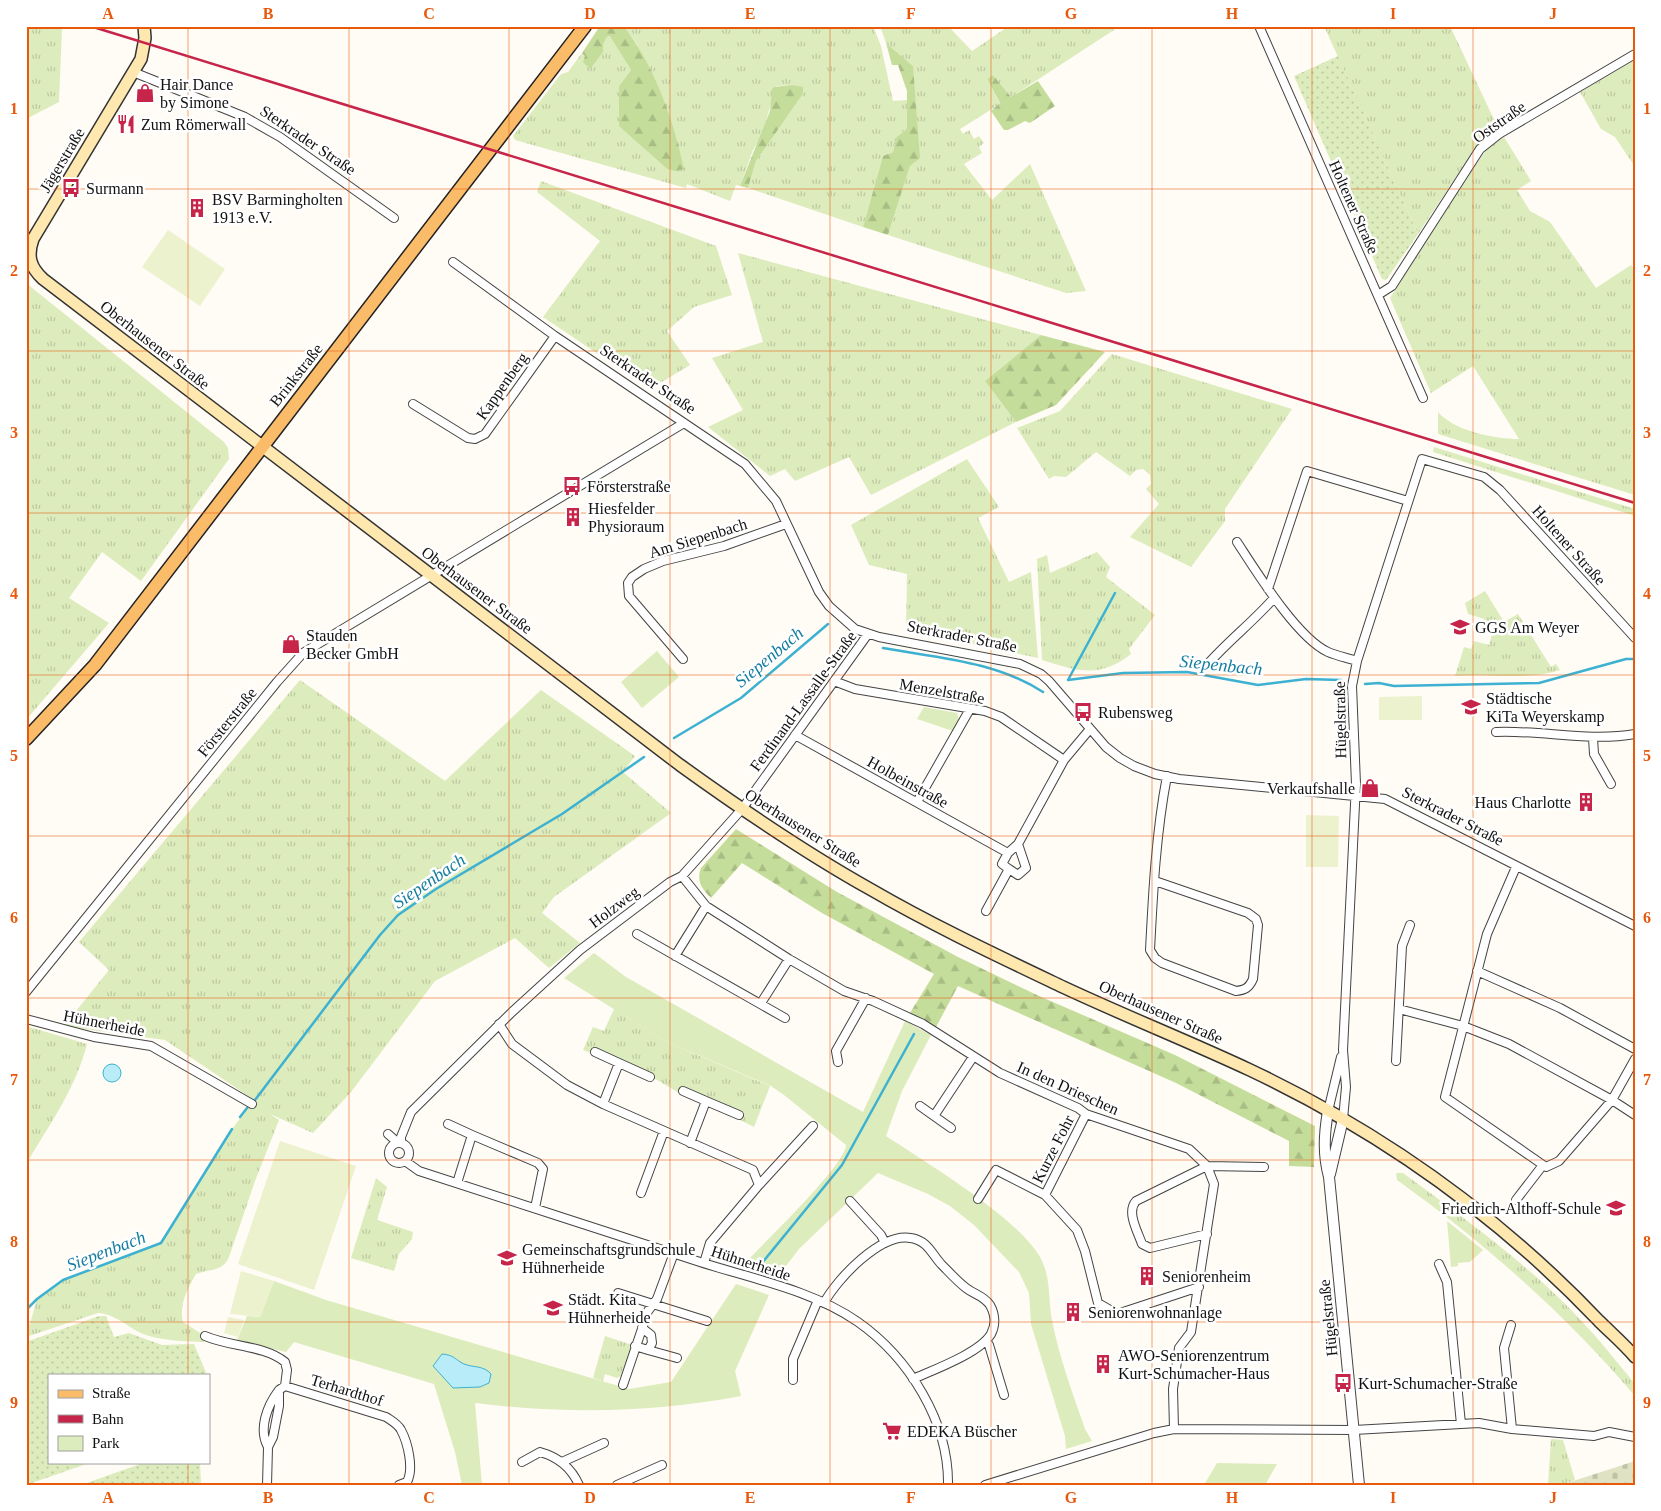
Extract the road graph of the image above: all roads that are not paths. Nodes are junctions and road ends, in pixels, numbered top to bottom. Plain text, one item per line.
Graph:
1 (144, 26) edge
2 (585, 26) edge
3 (1259, 26) edge
4 (1635, 54) edge
5 (134, 72) junction
6 (394, 218) dead end
7 (453, 262) dead end
8 (28, 264) edge
9 (1378, 295) junction
10 (555, 336) junction
11 (1424, 398) dead end
12 (413, 404) dead end
13 (684, 423) junction
14 (261, 447) junction
15 (1422, 459) joint
16 (1408, 501) junction
17 (786, 524) junction
18 (1237, 542) dead end
19 (431, 575) junction
20 (1268, 589) junction
21 (1274, 598) junction
22 (868, 634) junction
23 (1635, 638) edge
24 (683, 659) dead end
25 (1357, 661) junction
26 (1207, 665) dead end
27 (834, 681) junction
28 (970, 709) junction
29 (1090, 729) junction
30 (1496, 732) dead end
31 (1635, 734) edge
32 (795, 735) junction
33 (1593, 738) junction
34 (26, 739) edge
35 (1064, 760) junction
36 (1167, 776) junction
37 (1611, 784) dead end
38 (1354, 796) junction
39 (917, 802) junction
40 (742, 809) junction
41 (1018, 844) junction
42 (1008, 853) junction
43 (1516, 867) junction
44 (1009, 869) junction
45 (682, 876) junction
46 (1155, 881) junction
47 (706, 906) junction
48 (986, 911) dead end
49 (1410, 925) dead end
50 (1635, 926) edge
51 (636, 934) dead end
52 (675, 956) junction
53 (789, 959) junction
54 (1477, 971) junction
55 (26, 992) edge
56 (866, 998) junction
57 (761, 1003) junction
58 (1399, 1009) junction
59 (786, 1018) dead end
60 (26, 1019) edge
61 (500, 1024) junction
62 (1463, 1026) junction
63 (1635, 1049) edge
64 (1343, 1050) junction
65 (595, 1052) dead end
66 (973, 1057) junction
67 (1635, 1059) edge
68 (1396, 1061) dead end
69 (838, 1062) dead end
70 (619, 1063) junction
71 (650, 1077) dead end
72 (683, 1091) dead end
73 (1612, 1100) junction
74 (706, 1102) junction
75 (252, 1104) dead end
76 (603, 1104) junction
77 (920, 1106) dead end
78 (1328, 1111) junction
79 (1086, 1114) junction
80 (739, 1115) dead end
81 (1635, 1115) edge
82 (934, 1116) junction
83 (1343, 1119) junction
84 (448, 1124) dead end
85 (813, 1126) dead end
86 (951, 1128) dead end
87 (664, 1131) junction
88 (388, 1134) dead end
89 (472, 1135) junction
90 (399, 1142) junction
91 (690, 1143) junction
92 (405, 1161) junction
93 (1543, 1164) junction
94 (1208, 1166) junction
95 (1264, 1167) dead end
96 (1329, 1177) junction
97 (456, 1183) junction
98 (759, 1185) junction
99 (641, 1193) dead end
100 (1045, 1195) junction
101 (978, 1199) dead end
102 (1516, 1200) dead end
103 (850, 1201) dead end
104 (535, 1208) junction
105 (1207, 1234) junction
106 (885, 1243) junction
107 (674, 1253) junction
108 (704, 1263) junction
109 (1439, 1264) dead end
110 (1199, 1287) junction
111 (618, 1293) dead end
112 (821, 1302) junction
113 (653, 1305) junction
114 (708, 1320) dead end
115 (1511, 1325) dead end
116 (642, 1328) junction
117 (1611, 1333) junction
118 (205, 1336) dead end
119 (986, 1341) junction
120 (635, 1346) junction
121 (648, 1350) junction
122 (1635, 1357) edge
123 (677, 1358) dead end
124 (1635, 1366) edge
125 (913, 1379) junction
126 (793, 1380) dead end
127 (623, 1384) dead end
128 (282, 1388) junction
129 (1004, 1394) dead end
130 (1461, 1424) junction
131 (1174, 1429) junction
132 (1512, 1429) junction
133 (1354, 1430) junction
134 (1635, 1437) edge
135 (604, 1443) dead end
136 (522, 1462) dead end
137 (562, 1462) junction
138 (662, 1465) dead end
139 (408, 1484) edge
140 (267, 1485) edge
141 (399, 1485) edge
142 (579, 1485) edge
143 (617, 1485) edge
144 (948, 1485) edge
145 (985, 1485) edge
146 (1359, 1485) edge

1 - 5 main road
2 - 14 main road, Brinkstraße
3 - 9 street, Holtener Straße
4 - 9 street, Oststraße
5 - 6 street, Sterkrader Straße
5 - 8 main road, Jägerstraße
7 - 10 street, Sterkrader Straße
8 - 14 main road, Oberhausener Straße
9 - 11 street, Holtener Straße
10 - 12 street, Kappenberg
10 - 13 street, Sterkrader Straße
13 - 17 street, Sterkrader Straße
13 - 19 street, Försterstraße
14 - 19 main road, Oberhausener Straße
14 - 34 main road, Brinkstraße
15 - 16 street, Hügelstraße
15 - 23 street, Holtener Straße
16 - 20 street
16 - 25 street, Hügelstraße
17 - 22 street, Sterkrader Straße
17 - 24 street, Am Siepenbach
18 - 20 street
19 - 40 main road, Oberhausener Straße
19 - 55 street, Försterstraße
20 - 21 street
21 - 25 street
21 - 26 street
22 - 27 street, Ferdinand-Lassalle-Straße
22 - 29 street, Sterkrader Straße
25 - 38 street, Hügelstraße
27 - 28 street, Menzelstraße
27 - 32 street, Ferdinand-Lassalle-Straße
28 - 35 street, Menzelstraße
28 - 39 street
29 - 35 street
29 - 36 street, Sterkrader Straße
30 - 33 street
31 - 33 street
32 - 39 street, Holbeinstraße
32 - 40 street, Ferdinand-Lassalle-Straße
33 - 37 street
35 - 41 street
36 - 38 street, Sterkrader Straße
36 - 46 street
38 - 43 street, Sterkrader Straße
38 - 64 street, Hügelstraße
39 - 42 street, Holbeinstraße
40 - 45 street, Holzweg
40 - 78 main road, Oberhausener Straße
41 - 42 street
41 - 44 street
42 - 44 street
43 - 50 street, Sterkrader Straße
43 - 54 street
44 - 48 street
45 - 47 street, In den Drieschen
45 - 61 street, Holzweg
46 - 46 street
47 - 52 street
47 - 53 street, In den Drieschen
49 - 58 street
51 - 52 street
52 - 57 street
53 - 56 street, In den Drieschen
53 - 57 street
54 - 62 street
54 - 63 street
56 - 66 street, In den Drieschen
56 - 69 street
57 - 59 street
58 - 62 street
58 - 68 street
60 - 75 street, Hühnerheide
61 - 76 street
61 - 90 street, Holzweg
62 - 73 street
62 - 93 street
64 - 78 street, Hügelstraße
64 - 83 street, Hügelstraße
65 - 70 street
66 - 79 street, In den Drieschen
66 - 82 street
67 - 73 street
70 - 71 street
70 - 76 street
72 - 74 street
73 - 81 street
73 - 93 street
74 - 80 street
74 - 91 street
76 - 87 street
77 - 82 street
78 - 83 main road, Oberhausener Straße
78 - 96 street, Hügelstraße
79 - 94 street, In den Drieschen
79 - 100 street, Kurze Fohr
82 - 86 street
83 - 96 street, Hügelstraße
83 - 117 main road, Oberhausener Straße
84 - 89 street
85 - 98 street
87 - 91 street
87 - 99 street
88 - 90 street
89 - 97 street
89 - 104 street
90 - 92 street
90 - 92 street, Hühnerheide
91 - 98 street
92 - 97 street, Hühnerheide
93 - 102 street
94 - 95 street
94 - 105 street
94 - 105 street
96 - 133 street, Hügelstraße
97 - 104 street, Hühnerheide
98 - 108 street
100 - 101 street, Kurze Fohr
100 - 110 street, Kurze Fohr
103 - 106 street
104 - 107 street, Hühnerheide
105 - 110 street
106 - 112 street
106 - 119 street
107 - 108 street, Hühnerheide
107 - 113 street
108 - 112 street, Hühnerheide
109 - 130 street
110 - 131 street
111 - 113 street
112 - 125 street, Hühnerheide
112 - 126 street
113 - 114 street
113 - 116 street
115 - 132 street
116 - 120 street
116 - 121 street
117 - 122 main road, Oberhausener Straße
117 - 124 main road, Oberhausener Straße
118 - 128 street, Terhardthof
119 - 125 street
119 - 129 street
120 - 121 street
120 - 127 street
121 - 123 street
125 - 144 street, Hühnerheide
128 - 139 street, Terhardthof
128 - 140 street, Terhardthof
130 - 132 street
130 - 133 street
131 - 133 street
131 - 145 street
132 - 134 street
133 - 146 street, Hügelstraße
135 - 137 street
136 - 137 street
137 - 142 street
138 - 143 street
139 - 141 street, Terhardthof

